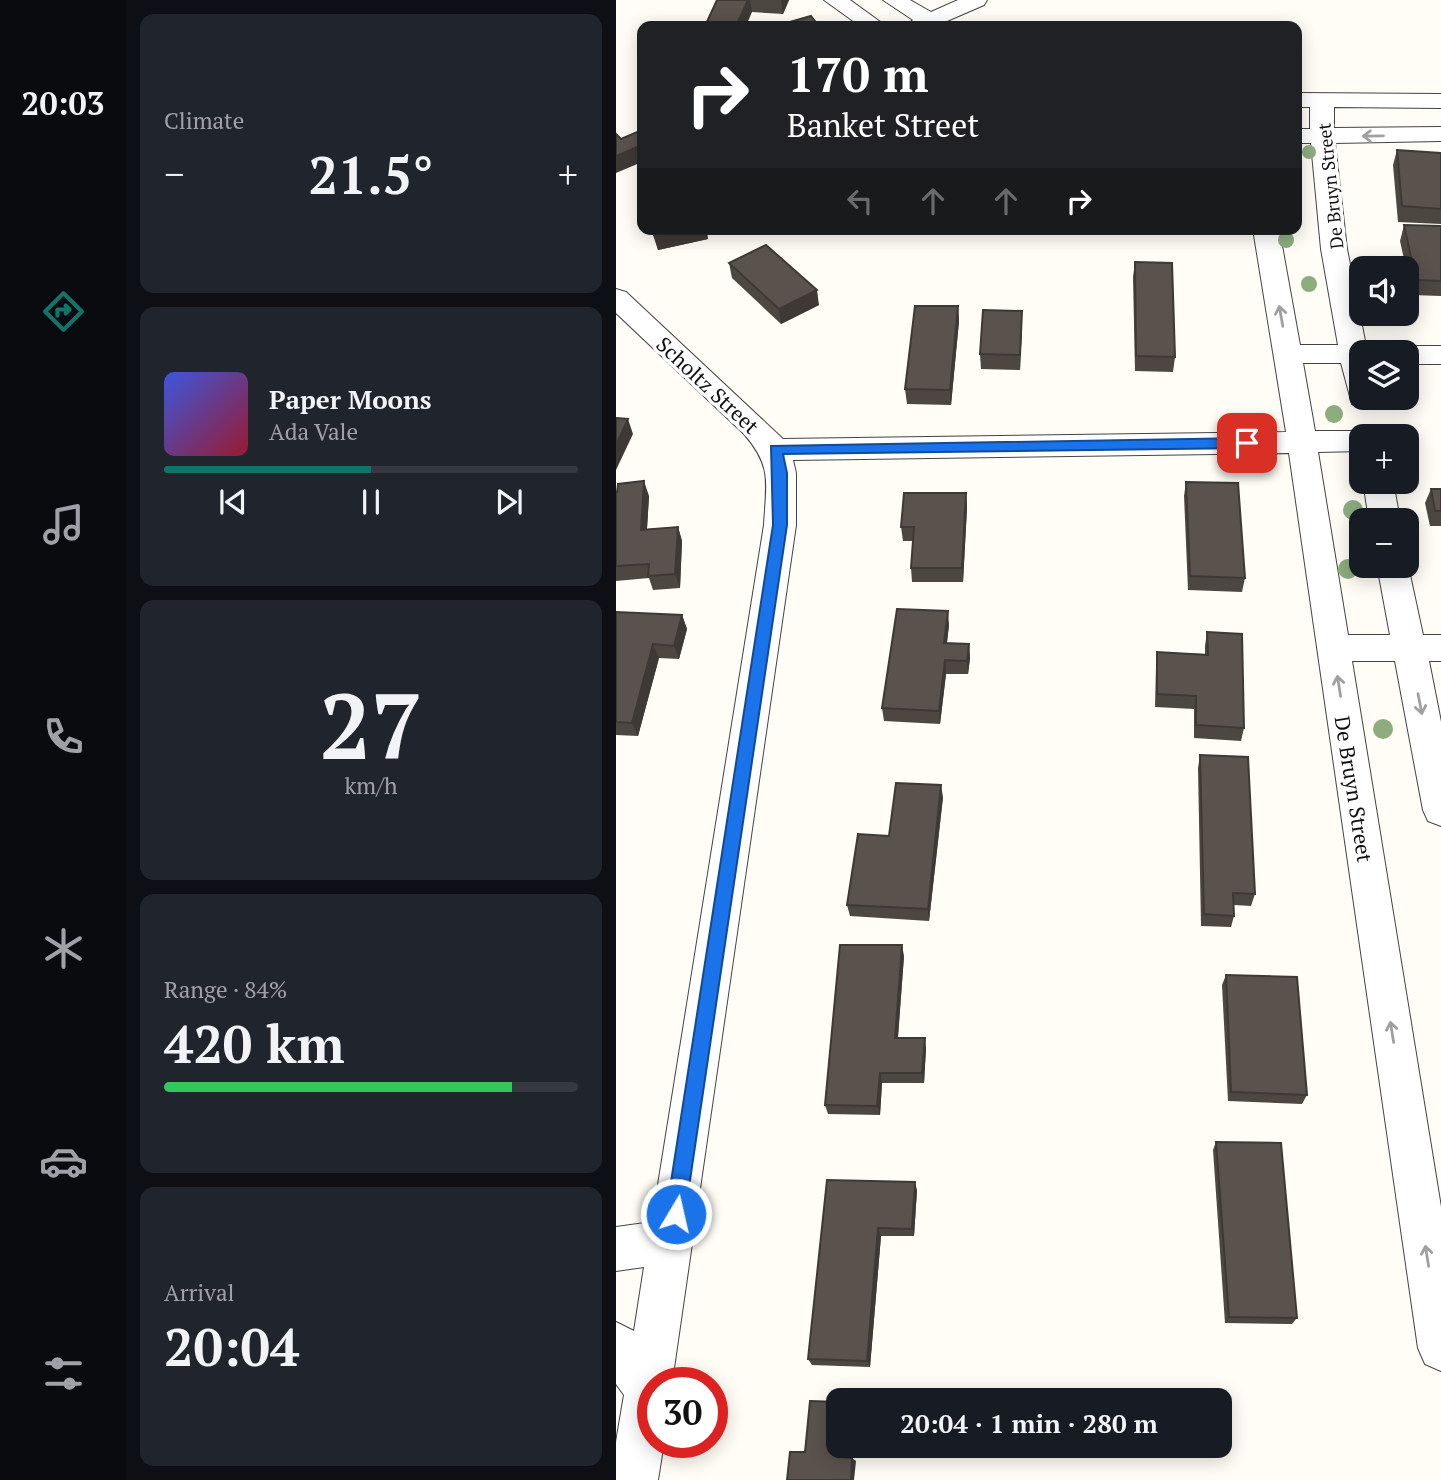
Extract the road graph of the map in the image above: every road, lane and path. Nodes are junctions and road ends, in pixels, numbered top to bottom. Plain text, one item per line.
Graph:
1 (836, 0) edge
2 (894, 0) edge
3 (976, 0) edge
4 (868, 21) edge
5 (924, 21) edge
6 (934, 21) edge
7 (1310, 100) edge
8 (1441, 101) edge
9 (1441, 134) edge
10 (1309, 136) edge
11 (1267, 235) edge
12 (616, 298) edge
13 (1354, 340) edge
14 (1288, 354) junction
15 (1349, 354) edge
16 (1419, 355) edge
17 (1441, 355) edge
18 (1349, 441) edge
19 (1303, 442) junction
20 (775, 450) junction
21 (1398, 578) edge
22 (1425, 647) edge
23 (1333, 648) junction
24 (1441, 810) edge
25 (671, 1242) junction
26 (616, 1249) edge
27 (616, 1345) edge
28 (1441, 1348) edge
29 (652, 1367) edge
30 (637, 1375) edge
31 (637, 1458) edge
32 (634, 1480) edge

1 - 4 street
2 - 5 street
3 - 6 street
7 - 8 street
7 - 10 street, De Bruyn Street
9 -> 10 street
10 - 13 street, De Bruyn Street
14 -> 11 street, De Bruyn Street
12 - 20 street, Scholtz Street
14 - 15 street
14 - 19 street, De Bruyn Street
16 - 17 street
18 - 19 street
19 - 20 street
19 - 23 street, De Bruyn Street
20 - 25 street, Scholtz Street
21 - 22 street
22 - 23 street
22 -> 24 street
28 -> 23 street, De Bruyn Street
25 - 26 street
25 - 29 street, Scholtz Street
27 - 30 street
31 - 32 street, Scholtz Street

